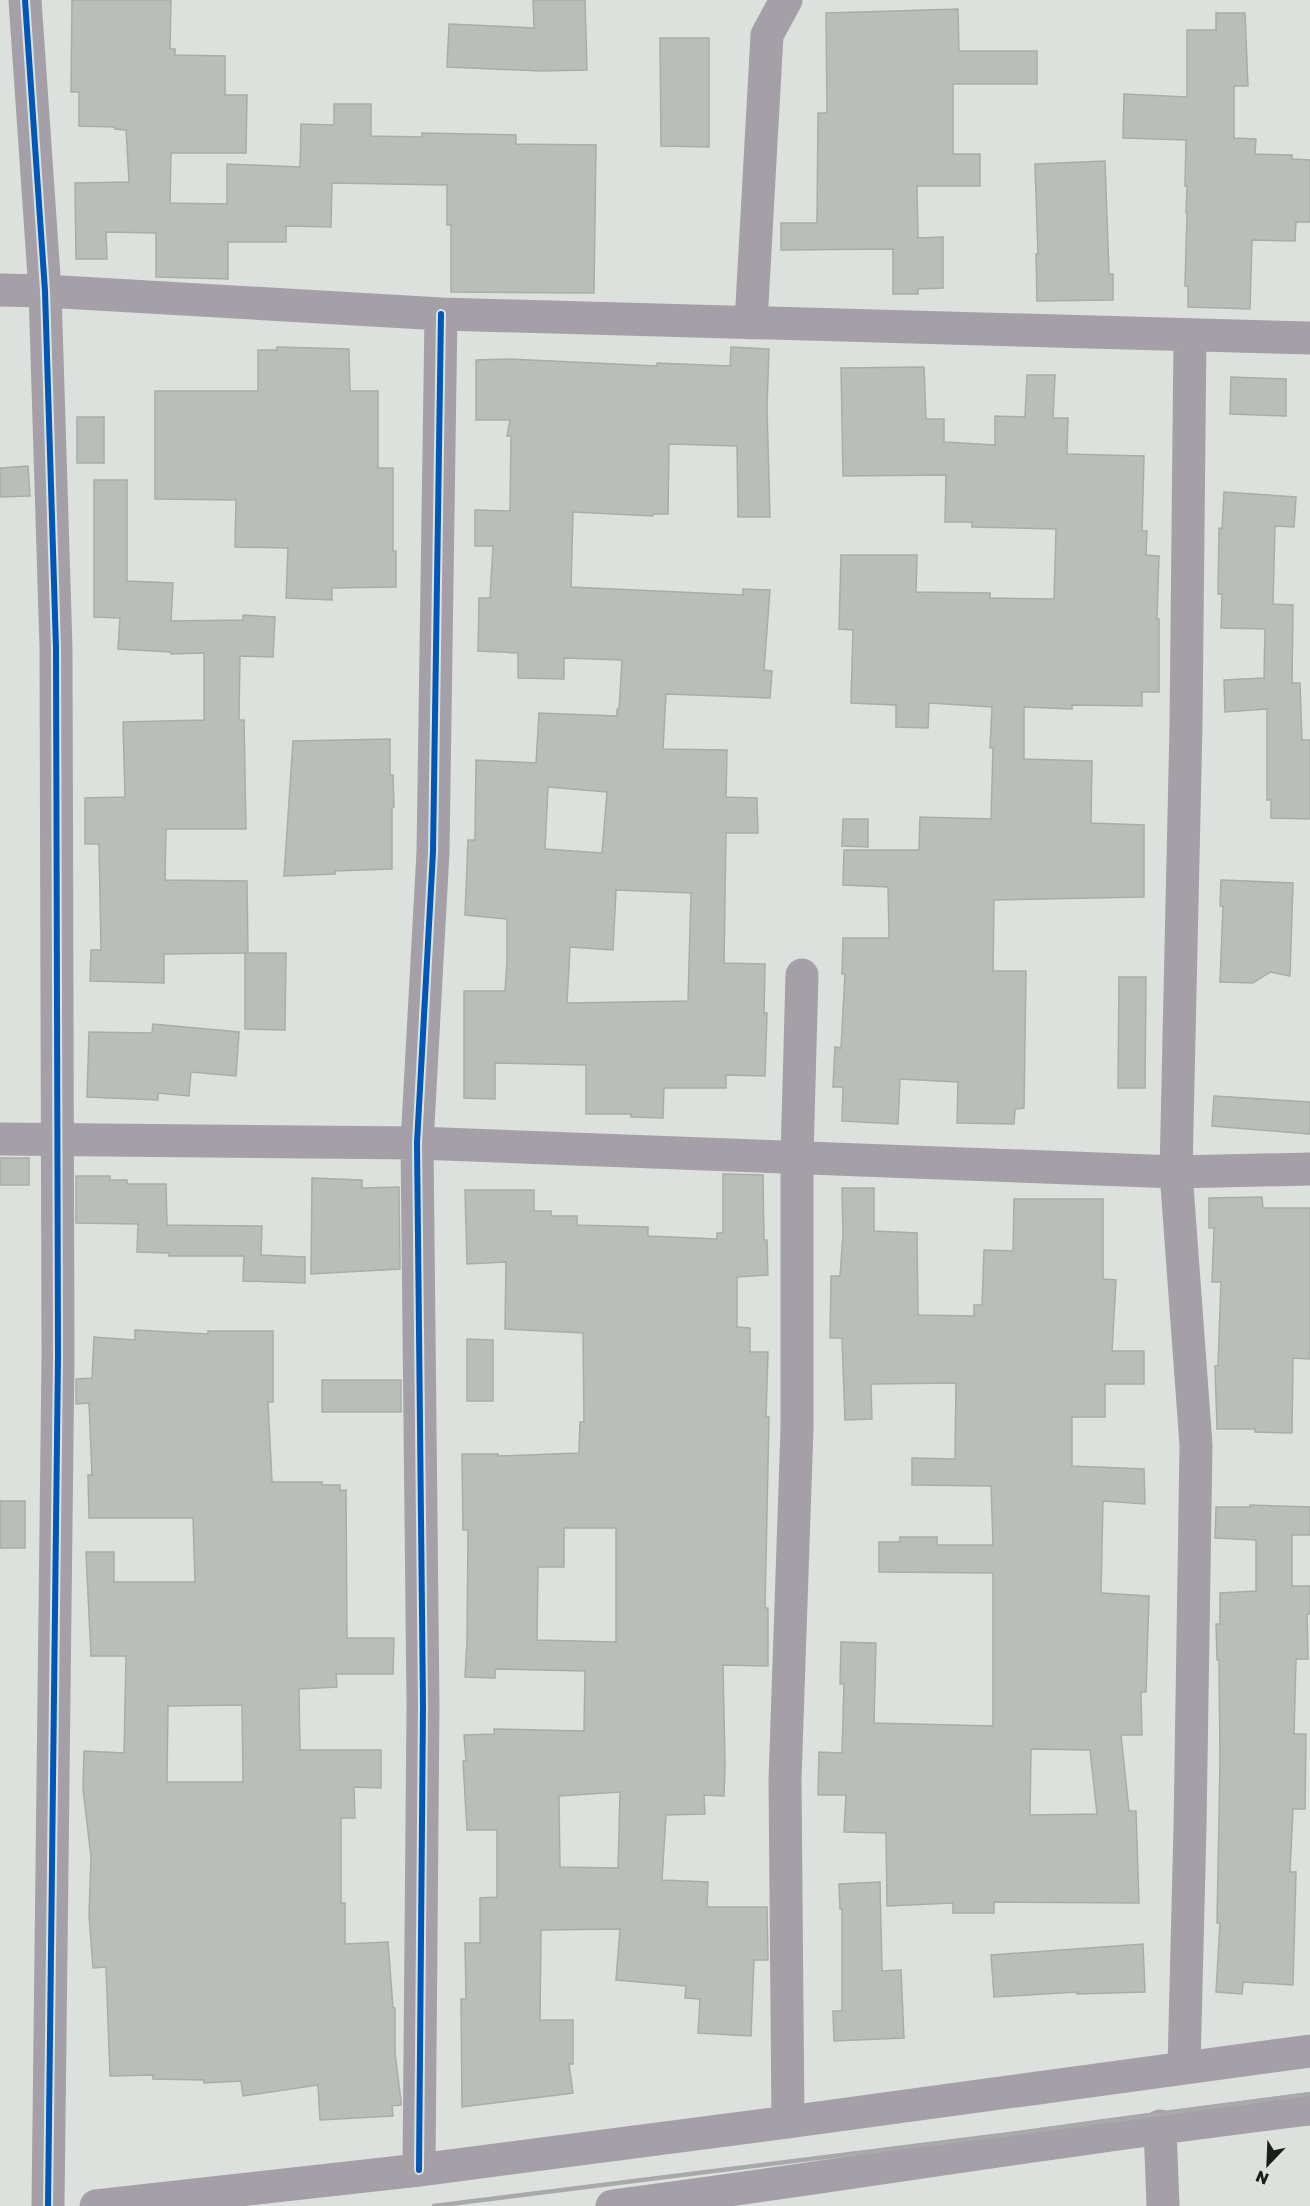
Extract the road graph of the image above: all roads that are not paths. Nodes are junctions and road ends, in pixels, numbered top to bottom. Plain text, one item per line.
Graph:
1 (25, 0) edge
2 (786, 0) edge
3 (0, 290) edge
4 (45, 291) junction
5 (441, 314) junction
6 (751, 322) junction
7 (1190, 336) junction
8 (1310, 338) edge
9 (802, 975) dead end
10 (0, 1139) edge
11 (57, 1141) junction
12 (417, 1143) junction
13 (797, 1157) junction
14 (1310, 1169) edge
15 (1176, 1172) junction
16 (1310, 2051) edge
17 (1184, 2067) junction
18 (1310, 2109) edge
19 (788, 2122) junction
20 (1160, 2126) junction
21 (419, 2169) junction
22 (790, 2194) edge
23 (48, 2206) edge
24 (96, 2206) edge
25 (612, 2206) edge
26 (1163, 2206) edge

1 - 4 street
2 - 6 street
3 - 4 street
4 - 5 street
4 - 11 street
5 - 6 street
5 - 12 street
6 - 7 street
7 - 8 street
7 - 15 street
9 - 13 street
10 - 11 street
11 - 12 street
11 - 23 street
12 - 13 street
12 - 21 street
13 - 15 street
13 - 19 street
14 - 15 street
15 - 17 street
16 - 17 street
17 - 19 street
18 - 20 street
19 - 21 street
20 - 22 street
20 - 26 street
21 - 24 street
22 - 25 street

